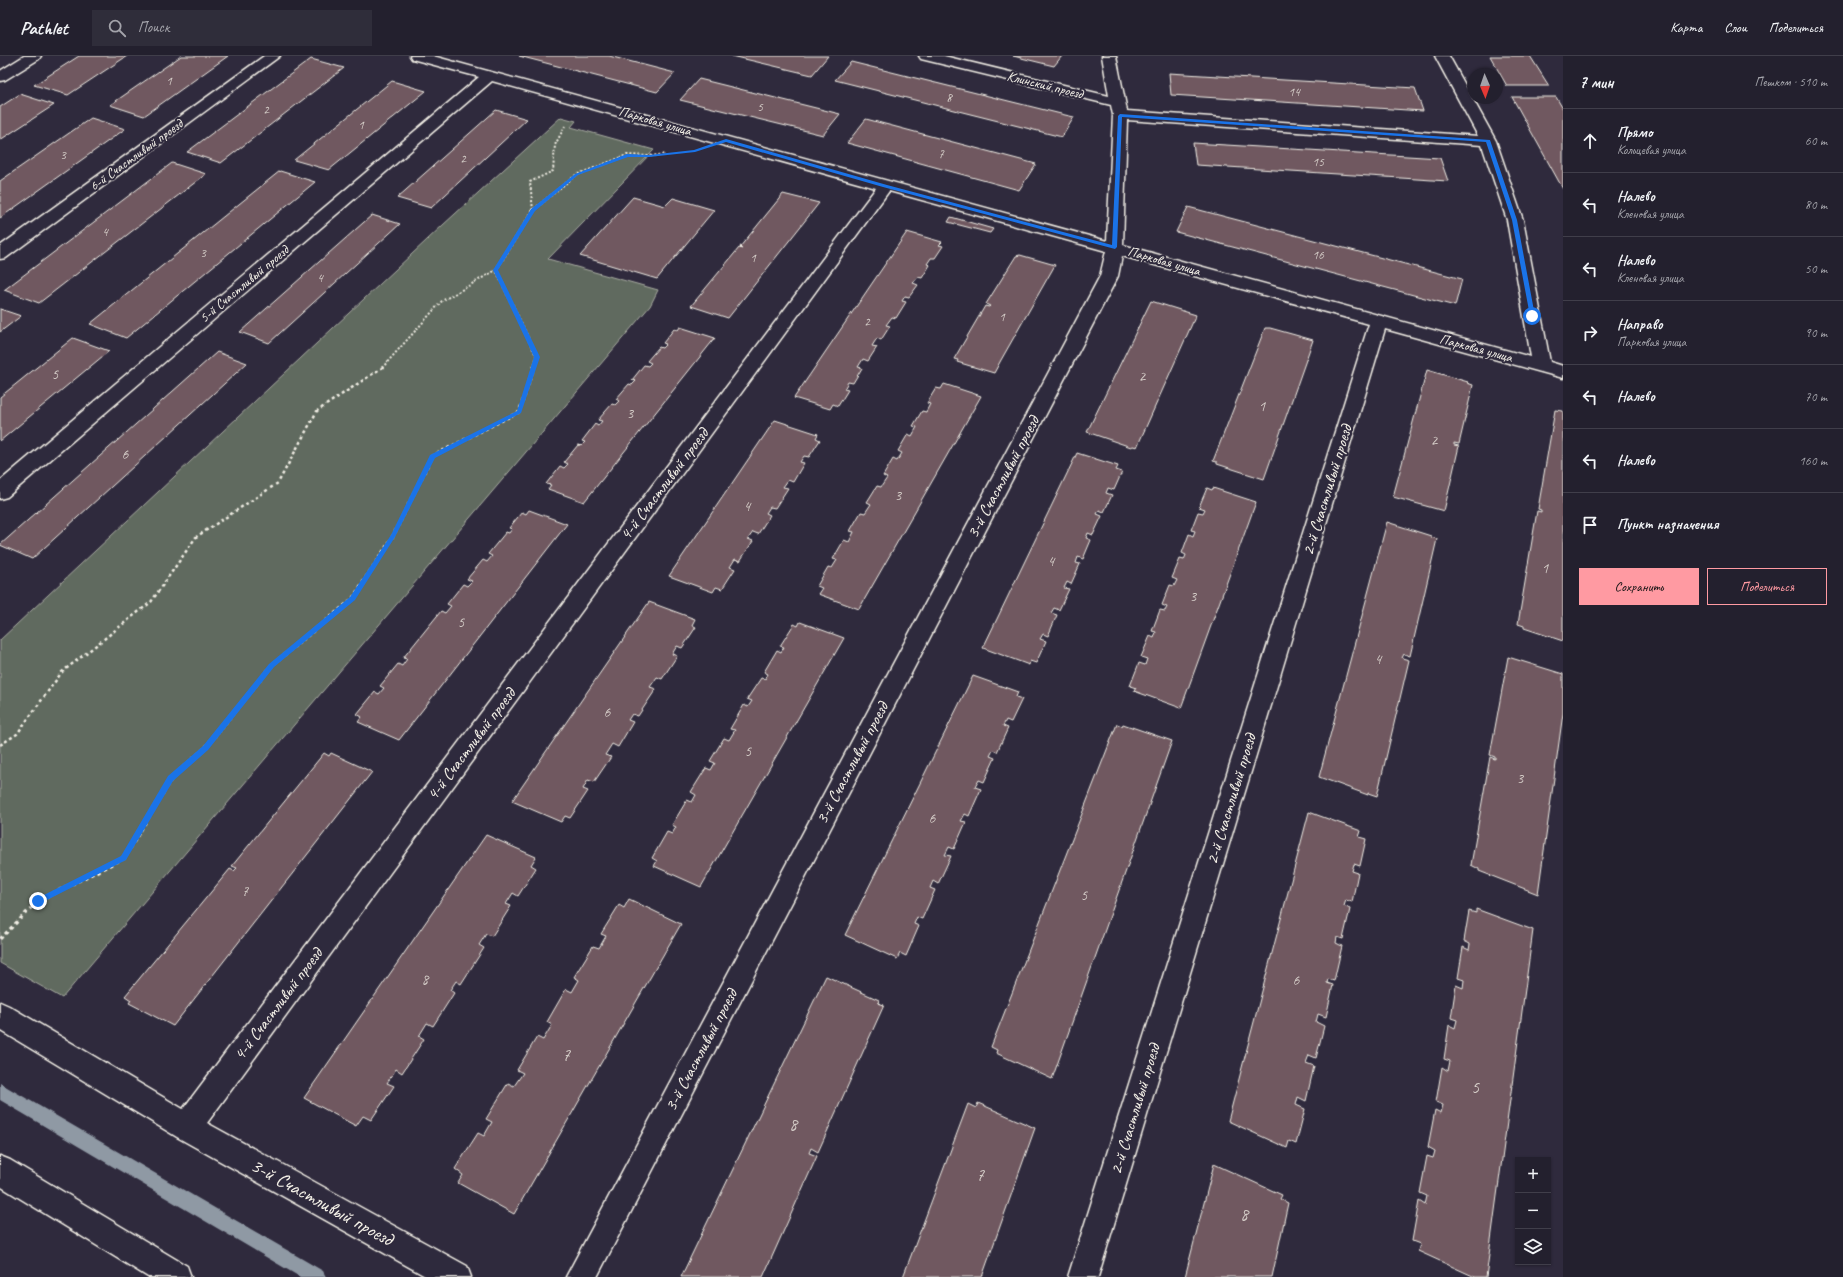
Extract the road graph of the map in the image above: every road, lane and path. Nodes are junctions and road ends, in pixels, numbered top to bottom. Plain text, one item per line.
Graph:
1 (34, 56) edge
2 (273, 56) edge
3 (417, 56) edge
4 (926, 56) edge
5 (1109, 56) edge
6 (1442, 56) edge
7 (488, 76) junction
8 (0, 77) edge
9 (581, 100) junction
10 (1119, 109) junction
11 (1488, 141) junction
12 (672, 154) dead end
13 (885, 186) junction
14 (533, 210) junction
15 (1115, 247) junction
16 (0, 254) edge
17 (496, 270) junction
18 (1379, 321) junction
19 (1542, 366) junction
20 (1563, 372) edge
21 (0, 492) edge
22 (0, 745) edge
23 (0, 939) edge
24 (0, 1015) edge
25 (187, 1127) junction
26 (0, 1170) edge
27 (176, 1277) edge
28 (456, 1277) edge
29 (581, 1277) edge
30 (1083, 1277) edge

1 - 8 street
2 - 16 street, 6-й Счастливый проезд
3 - 7 street, Парковая улица
4 - 10 street, Клинский проезд
5 - 10 street, 3-й Счастливый проезд
6 - 11 street
7 - 9 street, Парковая улица
7 - 21 street, 5-й Счастливый проезд
9 - 13 street, Парковая улица
9 - 14 path
10 - 11 street, Клинский проезд
10 - 15 street, 3-й Счастливый проезд
11 - 19 street
12 - 14 path
13 - 15 street, Парковая улица
13 - 25 street, 4-й Счастливый проезд
14 - 17 path
15 - 18 street, Парковая улица
15 - 29 street, 3-й Счастливый проезд
17 - 22 path
17 - 23 path
18 - 19 street, Парковая улица
18 - 30 street, 2-й Счастливый проезд
19 - 20 street, Парковая улица
24 - 25 street
25 - 28 street, 3-й Счастливый проезд
26 - 27 street

